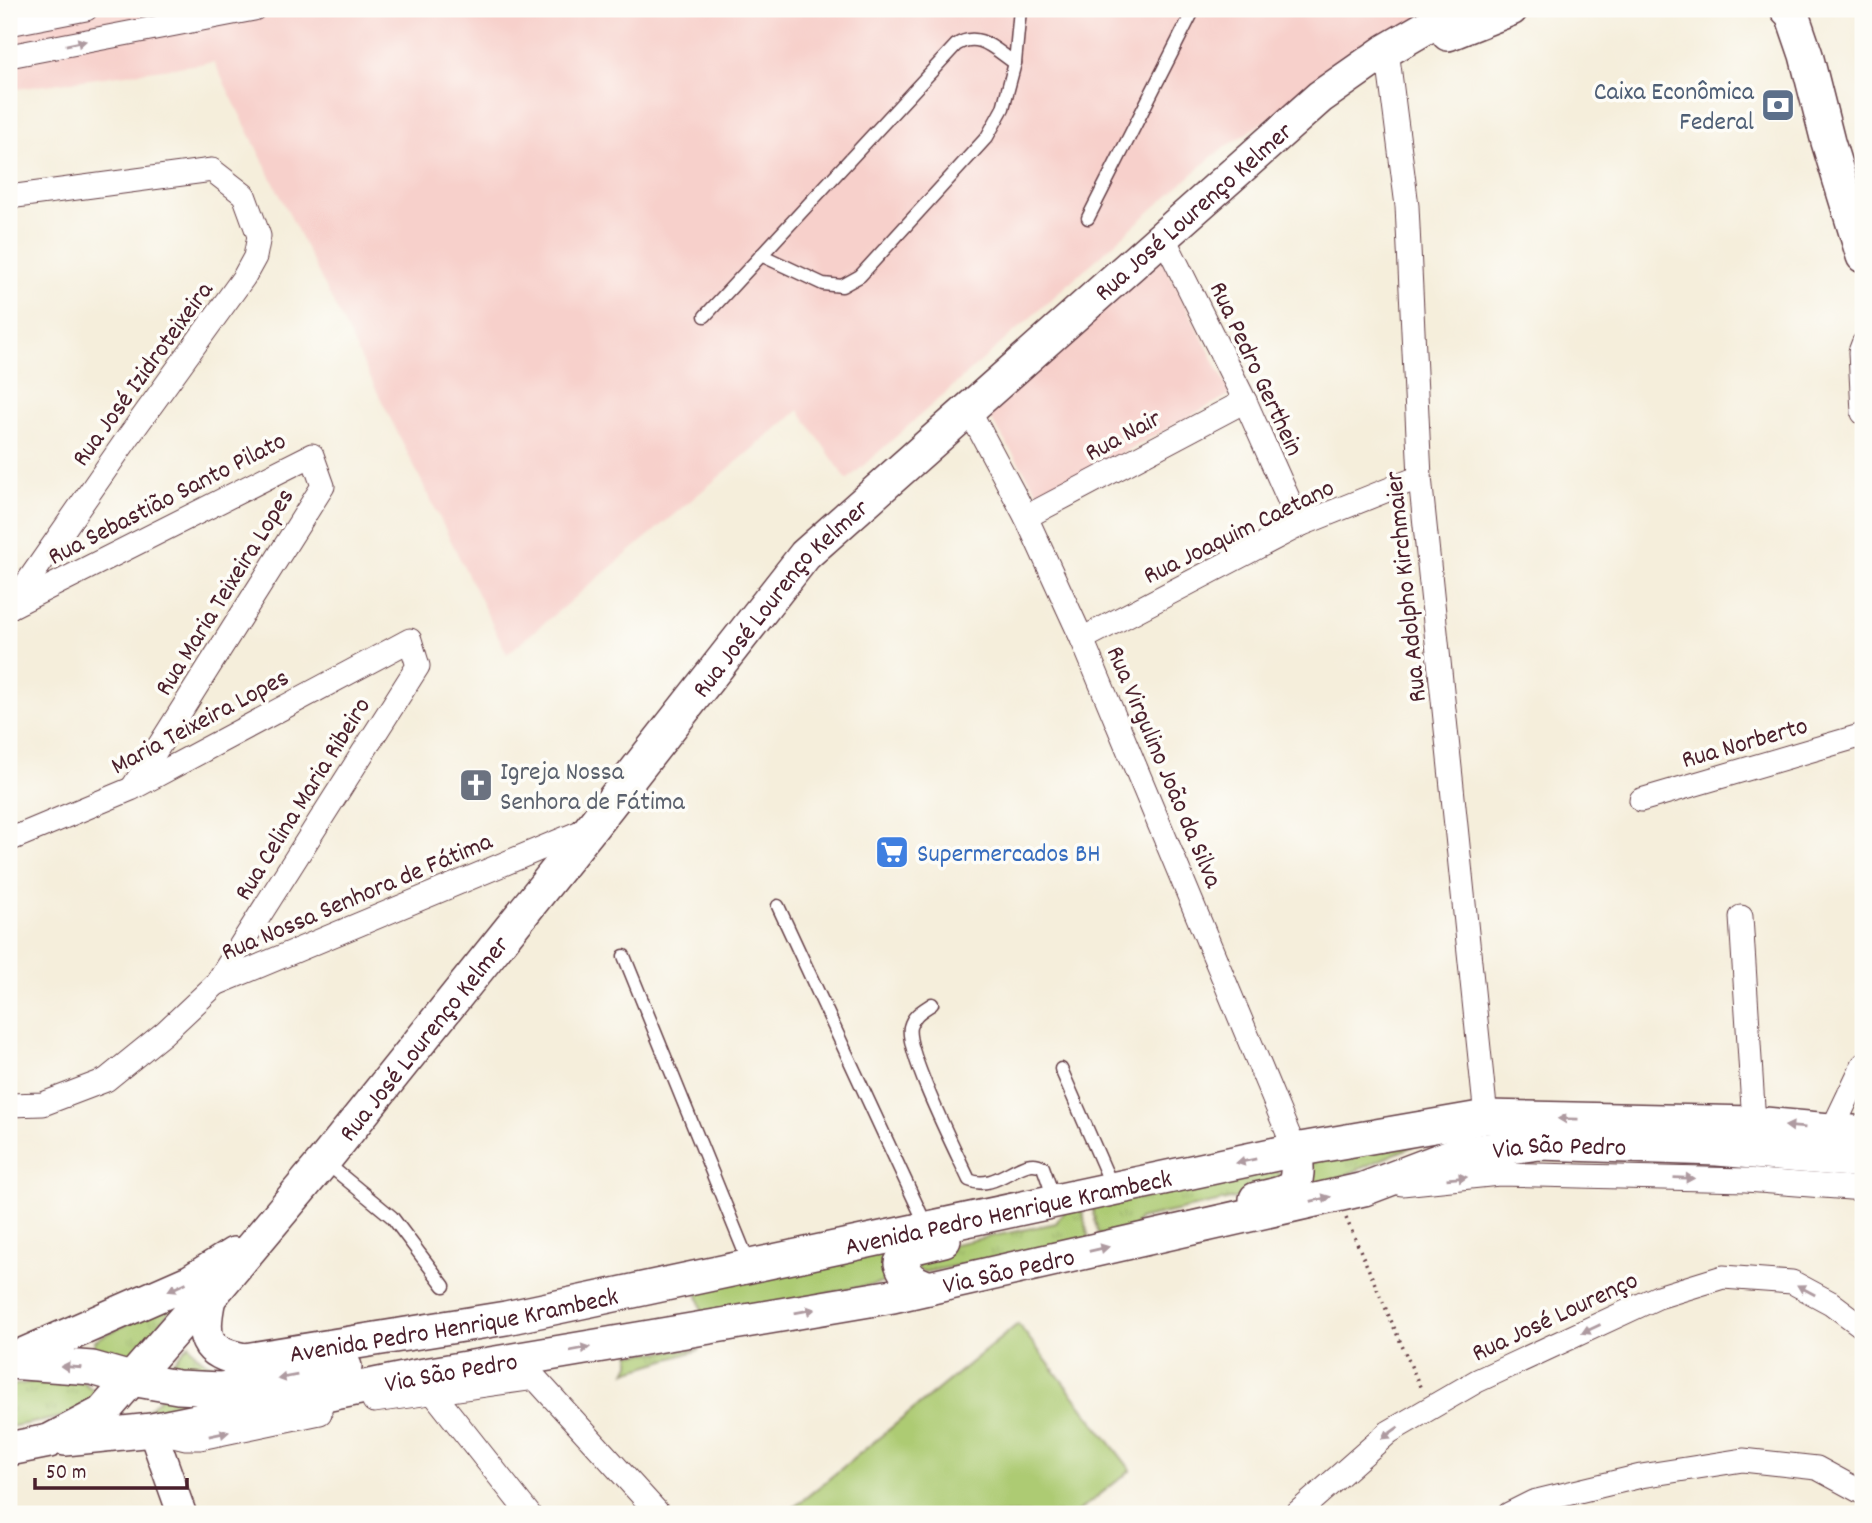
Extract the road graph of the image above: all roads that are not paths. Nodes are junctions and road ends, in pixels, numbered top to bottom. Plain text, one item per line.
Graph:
1 (86, 9) edge
2 (254, 9) edge
3 (1020, 9) edge
4 (1194, 9) edge
5 (1469, 9) edge
6 (1510, 9) edge
7 (1787, 9) edge
8 (205, 13) edge
9 (9, 24) edge
10 (1391, 48) junction
11 (9, 56) edge
12 (1015, 63) junction
13 (9, 197) edge
14 (1088, 218) dead end
15 (1163, 236) junction
16 (761, 255) junction
17 (1863, 256) edge
18 (705, 316) dead end
19 (1863, 344) edge
20 (1245, 401) junction
21 (969, 410) junction
22 (1863, 413) edge
23 (312, 455) joint
24 (1420, 477) junction
25 (1026, 517) junction
26 (1300, 525) junction
27 (9, 608) edge
28 (410, 639) joint
29 (1083, 639) junction
30 (1863, 735) edge
31 (131, 789) junction
32 (1641, 800) dead end
33 (591, 828) junction
34 (9, 840) edge
35 (778, 906) dead end
36 (1741, 917) dead end
37 (624, 956) dead end
38 (216, 984) junction
39 (932, 1004) dead end
40 (1863, 1065) edge
41 (1061, 1069) dead end
42 (9, 1105) edge
43 (1486, 1117) junction
44 (1754, 1123) junction
45 (1847, 1132) edge
46 (1295, 1150) junction
47 (324, 1161) junction
48 (1863, 1161) edge
49 (1114, 1189) junction
50 (1863, 1189) edge
51 (1350, 1192) junction
52 (1055, 1202) junction
53 (928, 1229) junction
54 (257, 1239) junction
55 (1138, 1240) junction
56 (751, 1267) junction
57 (684, 1282) junction
58 (444, 1286) dead end
59 (929, 1288) junction
60 (209, 1298) junction
61 (1863, 1327) edge
62 (622, 1342) junction
63 (9, 1362) edge
64 (535, 1378) junction
65 (131, 1379) junction
66 (433, 1394) junction
67 (152, 1430) junction
68 (49, 1441) junction
69 (9, 1449) edge
70 (1863, 1493) edge
71 (182, 1514) edge
72 (529, 1514) edge
73 (659, 1514) edge
74 (1296, 1514) edge
75 (1510, 1514) edge

1 - 9 street
2 - 8 street
3 - 12 lane
4 - 14 lane
5 - 10 main road, Rua José Lourenço Kelmer
6 - 10 main road, Rua José Lourenço Kelmer
7 - 17 main road
11 -> 8 street
10 - 15 main road, Rua José Lourenço Kelmer
10 - 24 street, Rua Adolpho Kirchmaier
12 - 16 lane
12 - 16 lane
13 - 27 street, Rua José Izidroteixeira
15 - 20 street, Rua Pedro Gerthein
15 - 21 main road, Rua José Lourenço Kelmer
16 - 18 lane
19 - 22 street
20 - 25 street, Rua Nair
20 - 26 street, Rua Pedro Gerthein
21 - 25 street, Rua Virgulino João da Silva
21 - 33 main road, Rua José Lourenço Kelmer
23 - 27 street, Rua Sebastião Santo Pilato
23 - 31 street, Rua Maria Teixeira Lopes
24 - 26 street, Rua Joaquim Caetano
24 - 43 street, Rua Adolpho Kirchmaier
25 - 29 street, Rua Virgulino João da Silva
26 - 29 street, Rua Joaquim Caetano
28 - 31 street, Maria Teixeira Lopes
28 - 38 street, Rua Celina Maria Ribeiro
29 - 46 street, Rua Virgulino João da Silva
30 - 32 street, Rua Norberto
31 - 34 street, Maria Teixeira Lopes
33 - 38 street, Rua Nossa Senhora de Fátima
33 - 47 main road, Rua José Lourenço Kelmer
35 - 53 lane
36 - 44 street
37 - 56 lane
38 - 42 street, Rua Nossa Senhora de Fátima
39 - 52 lane
40 - 45 street
41 - 49 lane
44 -> 43 main road, Avenida Pedro Henrique Krambeck
43 - 46 main road, Avenida Pedro Henrique Krambeck
45 -> 44 main road, Avenida Pedro Henrique Krambeck
46 -> 49 main road, Avenida Pedro Henrique Krambeck
46 - 55 main road
47 - 54 main road, Rua José Lourenço Kelmer
47 - 58 lane
48 - 51 main road, Via São Pedro
49 - 52 main road, Avenida Pedro Henrique Krambeck
51 -> 50 street
55 -> 51 main road, Via São Pedro
52 - 53 main road, Avenida Pedro Henrique Krambeck
52 - 59 main road
53 - 56 main road, Avenida Pedro Henrique Krambeck
54 - 60 main road, Rua José Lourenço Kelmer
54 -> 63 main road, Rua José Lourenço Kelmer
59 -> 55 main road, Via São Pedro
56 - 57 main road, Avenida Pedro Henrique Krambeck
57 - 60 main road, Avenida Pedro Henrique Krambeck
57 -> 65 main road, Via São Pedro
62 -> 59 main road, Via São Pedro
60 - 65 main road, Rua José Lourenço Kelmer
61 -> 74 street, Rua José Lourenço
62 - 64 main road
67 -> 62 main road, Via São Pedro
65 -> 63 main road, Via São Pedro
64 - 66 street
64 - 73 street
65 - 68 main road, Rua José Lourenço Kelmer
67 -> 66 street
66 - 72 street
67 - 68 main road
67 - 71 street
68 - 69 main road, Rua José Lourenço Kelmer
70 - 75 street

